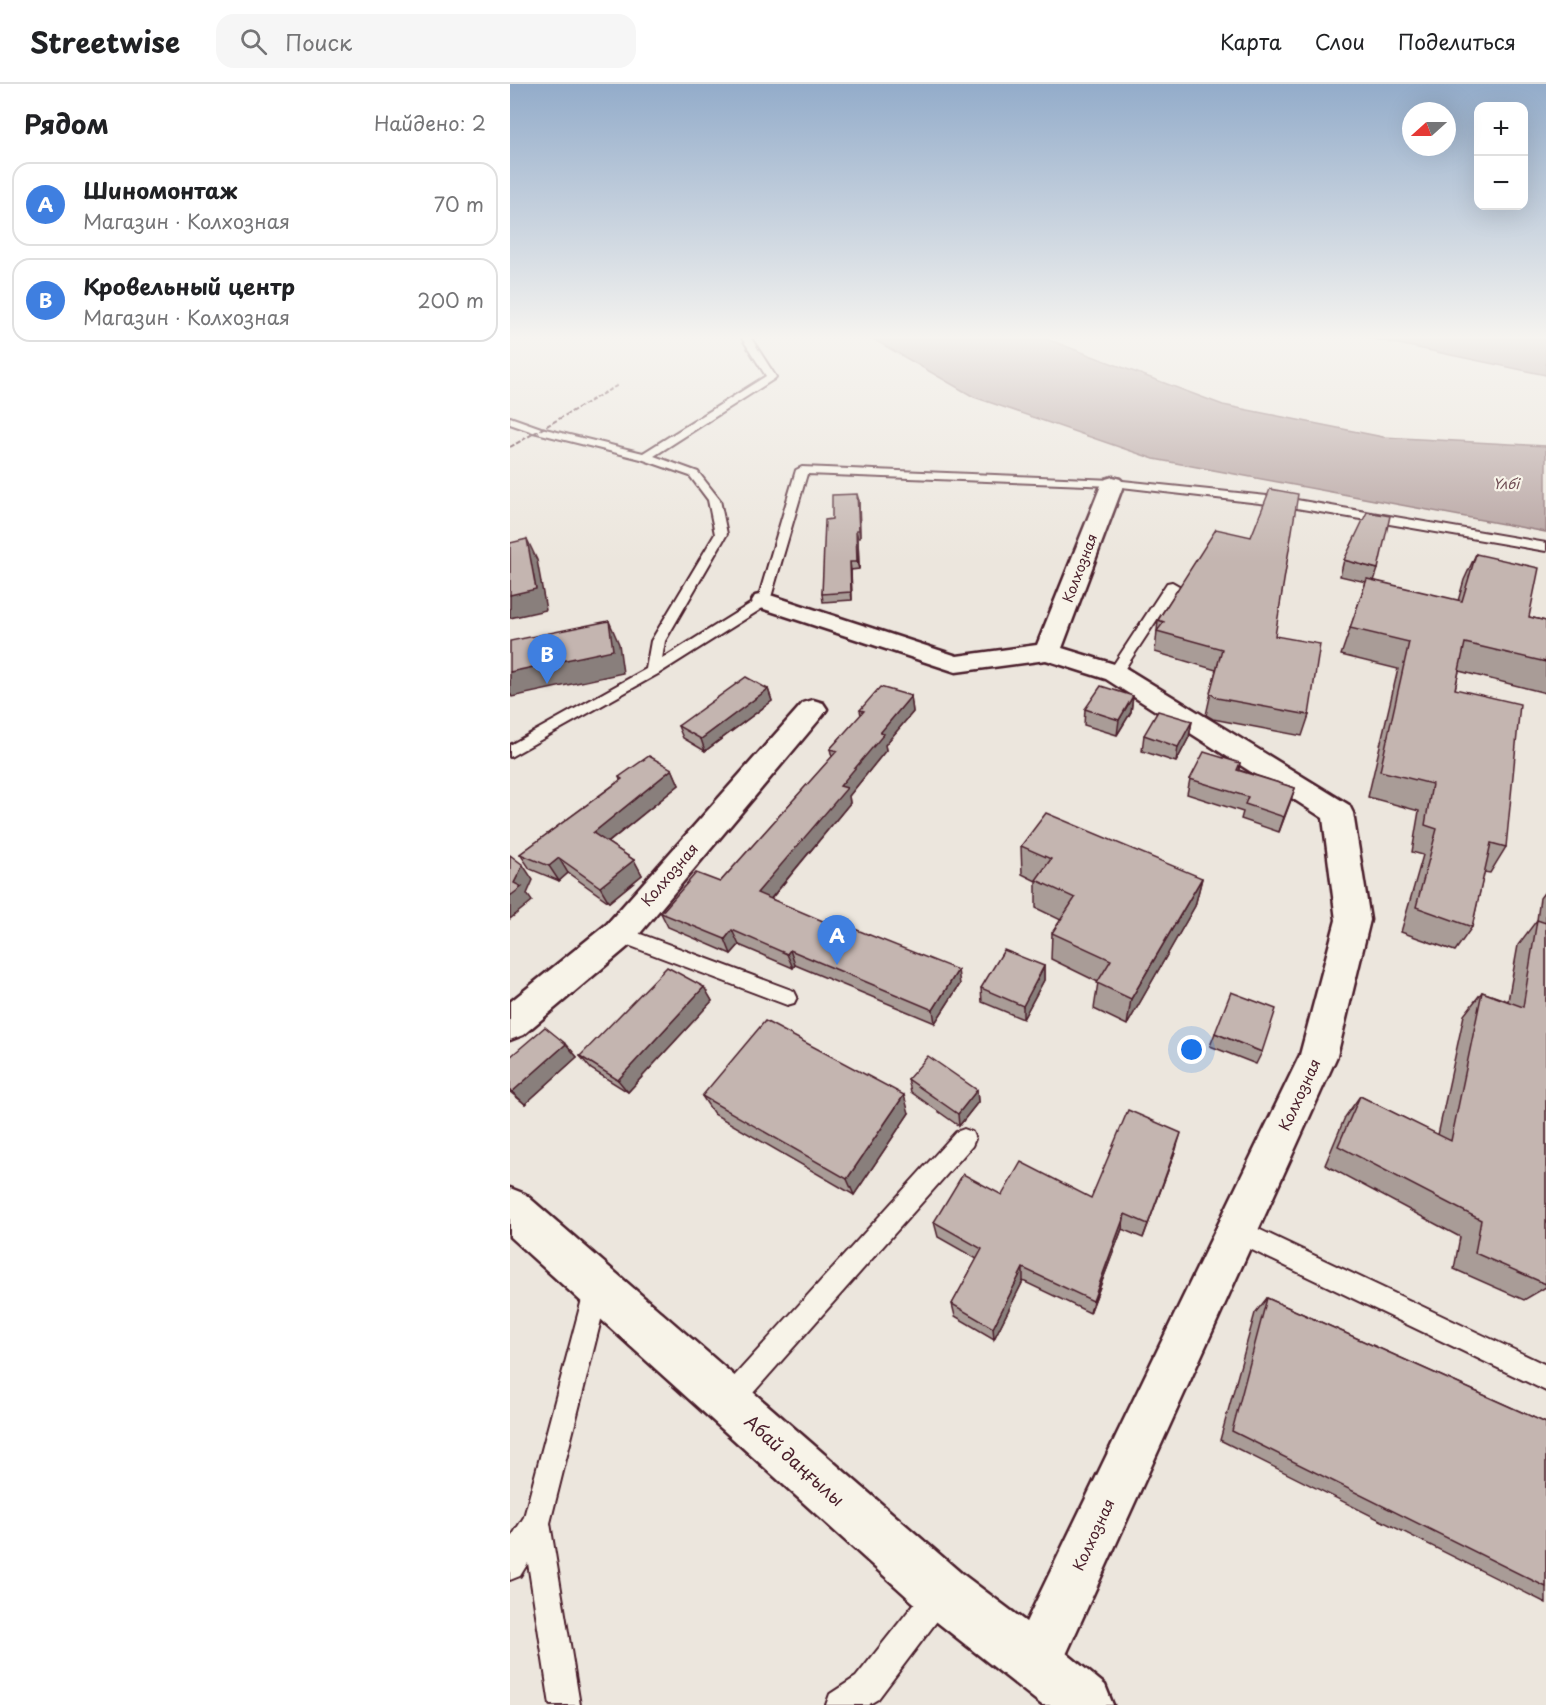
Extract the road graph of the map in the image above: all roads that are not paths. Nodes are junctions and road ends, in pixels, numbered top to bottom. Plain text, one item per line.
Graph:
1 (718, 411) edge
2 (510, 420) edge
3 (645, 457) junction
4 (1113, 483) junction
5 (1546, 547) edge
6 (1172, 586) dead end
7 (764, 601) junction
8 (1047, 652) junction
9 (653, 671) junction
10 (1115, 673) junction
11 (813, 709) dead end
12 (510, 752) edge
13 (619, 934) junction
14 (787, 997) dead end
15 (510, 1024) edge
16 (964, 1139) dead end
17 (510, 1209) edge
18 (1237, 1231) junction
19 (597, 1286) junction
20 (1546, 1378) edge
21 (728, 1402) junction
22 (536, 1523) junction
23 (510, 1566) edge
24 (942, 1592) junction
25 (1035, 1662) junction
26 (565, 1705) edge
27 (841, 1705) edge
28 (1085, 1705) edge

1 - 3 lane
2 - 3 lane
3 - 9 lane
4 - 5 lane
4 - 7 lane
4 - 8 street, Колхозная
6 - 10 lane
7 - 8 street, Колхозная
7 - 9 lane
8 - 10 street, Колхозная
9 - 12 lane
10 - 18 street, Колхозная
11 - 13 street, Колхозная
13 - 14 lane
13 - 15 street, Колхозная
16 - 21 lane
17 - 19 street, Абай даңғылы
18 - 20 lane
18 - 25 street, Колхозная
19 - 21 street, Абай даңғылы
19 - 22 lane
21 - 24 street, Абай даңғылы
22 - 23 lane
22 - 26 lane
24 - 25 street, Абай даңғылы
24 - 27 lane
25 - 28 street, Абай даңғылы

